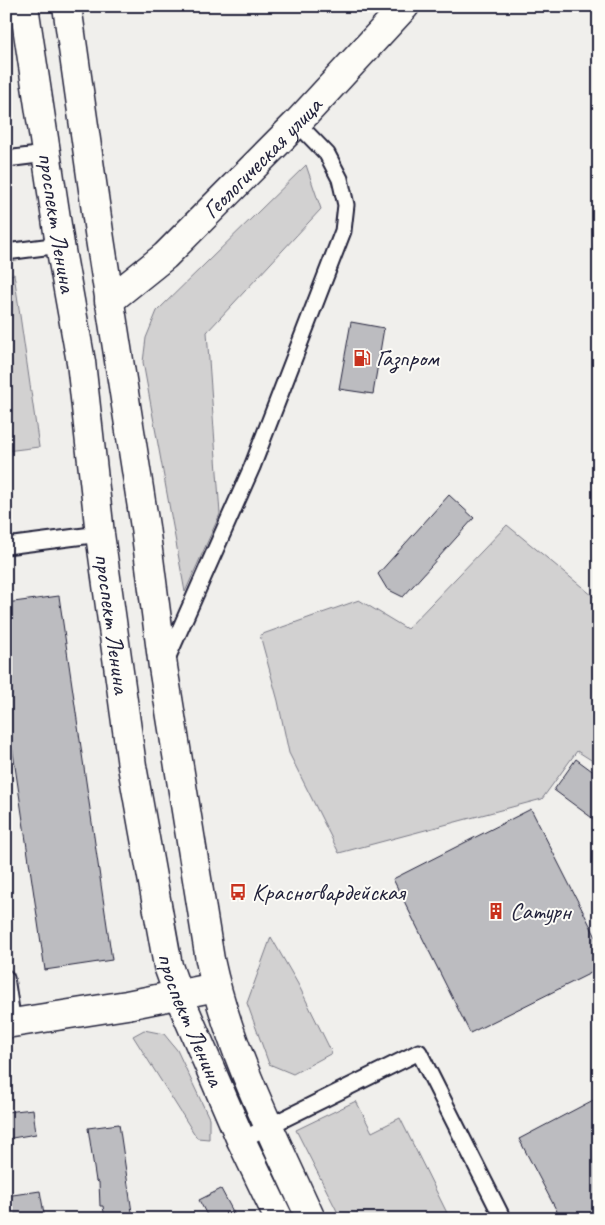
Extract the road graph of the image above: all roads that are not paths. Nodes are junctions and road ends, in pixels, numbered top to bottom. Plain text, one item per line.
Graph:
1 (24, 6) edge
2 (67, 6) edge
3 (405, 6) edge
4 (297, 123) junction
5 (46, 154) junction
6 (6, 159) edge
7 (60, 245) junction
8 (6, 252) edge
9 (109, 301) junction
10 (100, 534) junction
11 (6, 546) edge
12 (163, 667) junction
13 (6, 978) edge
14 (216, 987) junction
15 (178, 994) junction
16 (10, 1024) edge
17 (269, 1127) junction
18 (241, 1140) junction
19 (279, 1219) edge
20 (311, 1219) edge
21 (503, 1219) edge

1 - 5 main road, проспект Ленина
2 - 9 main road, проспект Ленина
3 - 4 main road, Геологическая улица
4 - 9 main road, Геологическая улица
4 - 12 lane
5 - 6 lane
5 - 7 main road, проспект Ленина
7 - 8 lane
7 - 10 main road, проспект Ленина
9 - 12 main road, проспект Ленина
10 - 11 lane
10 - 15 main road, проспект Ленина
12 - 14 main road, проспект Ленина
13 - 16 lane
14 - 15 main road
14 - 17 main road, проспект Ленина
15 - 16 main road
15 - 18 main road, проспект Ленина
17 - 18 lane
17 - 20 main road, проспект Ленина
17 - 21 lane
18 - 19 main road, проспект Ленина

